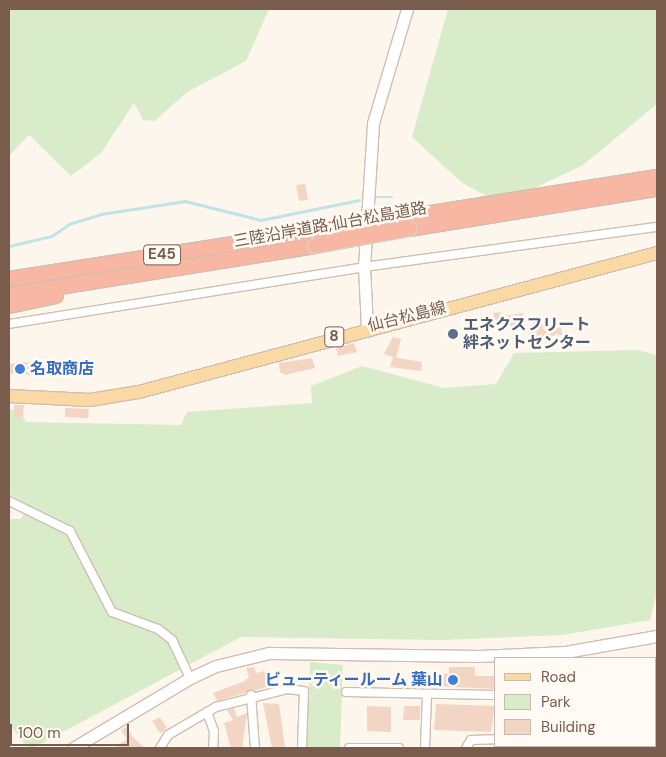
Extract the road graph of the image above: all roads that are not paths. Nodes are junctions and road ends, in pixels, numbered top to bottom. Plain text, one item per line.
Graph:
1 (407, 9) edge
2 (657, 177) edge
3 (657, 189) edge
4 (408, 223) junction
5 (657, 227) edge
6 (657, 253) edge
7 (100, 265) junction
8 (196, 266) junction
9 (364, 267) junction
10 (9, 270) edge
11 (9, 279) edge
12 (9, 295) edge
13 (9, 306) edge
14 (9, 324) edge
15 (368, 327) junction
16 (9, 396) edge
17 (9, 501) edge
18 (657, 636) edge
19 (565, 655) edge
20 (190, 678) junction
21 (346, 692) dead end
22 (493, 694) edge
23 (251, 695) junction
24 (427, 695) junction
25 (207, 712) junction
26 (493, 739) edge
27 (86, 745) edge
28 (72, 748) edge
29 (160, 748) edge
30 (213, 748) edge
31 (255, 748) edge
32 (302, 748) edge
33 (349, 748) edge
34 (398, 748) edge
35 (425, 748) edge
36 (466, 748) edge

1 - 9 street
2 - 4 highway, 三陸沿岸道路;仙台松島道路 / E45
3 - 4 highway, 三陸沿岸道路;仙台松島道路 / E45
4 - 7 highway, 三陸沿岸道路;仙台松島道路 / E45, bridge
4 - 8 highway, 三陸沿岸道路;仙台松島道路 / E45, bridge
5 - 9 street
6 - 15 main road, 仙台松島線 / 8
7 - 10 highway
7 - 11 highway, 三陸沿岸道路;仙台松島道路 / E45
8 - 12 highway, 三陸沿岸道路;仙台松島道路 / E45
8 - 13 highway
9 - 14 street
9 - 15 street
15 - 16 main road, 仙台松島線 / 8
17 - 20 street
18 - 19 street
19 - 20 street
20 - 27 street
21 - 24 street
22 - 24 street
23 - 25 street
23 - 31 street
23 - 32 street
24 - 35 street
25 - 29 street
25 - 30 street
26 - 36 street
27 - 28 street
33 - 34 street

